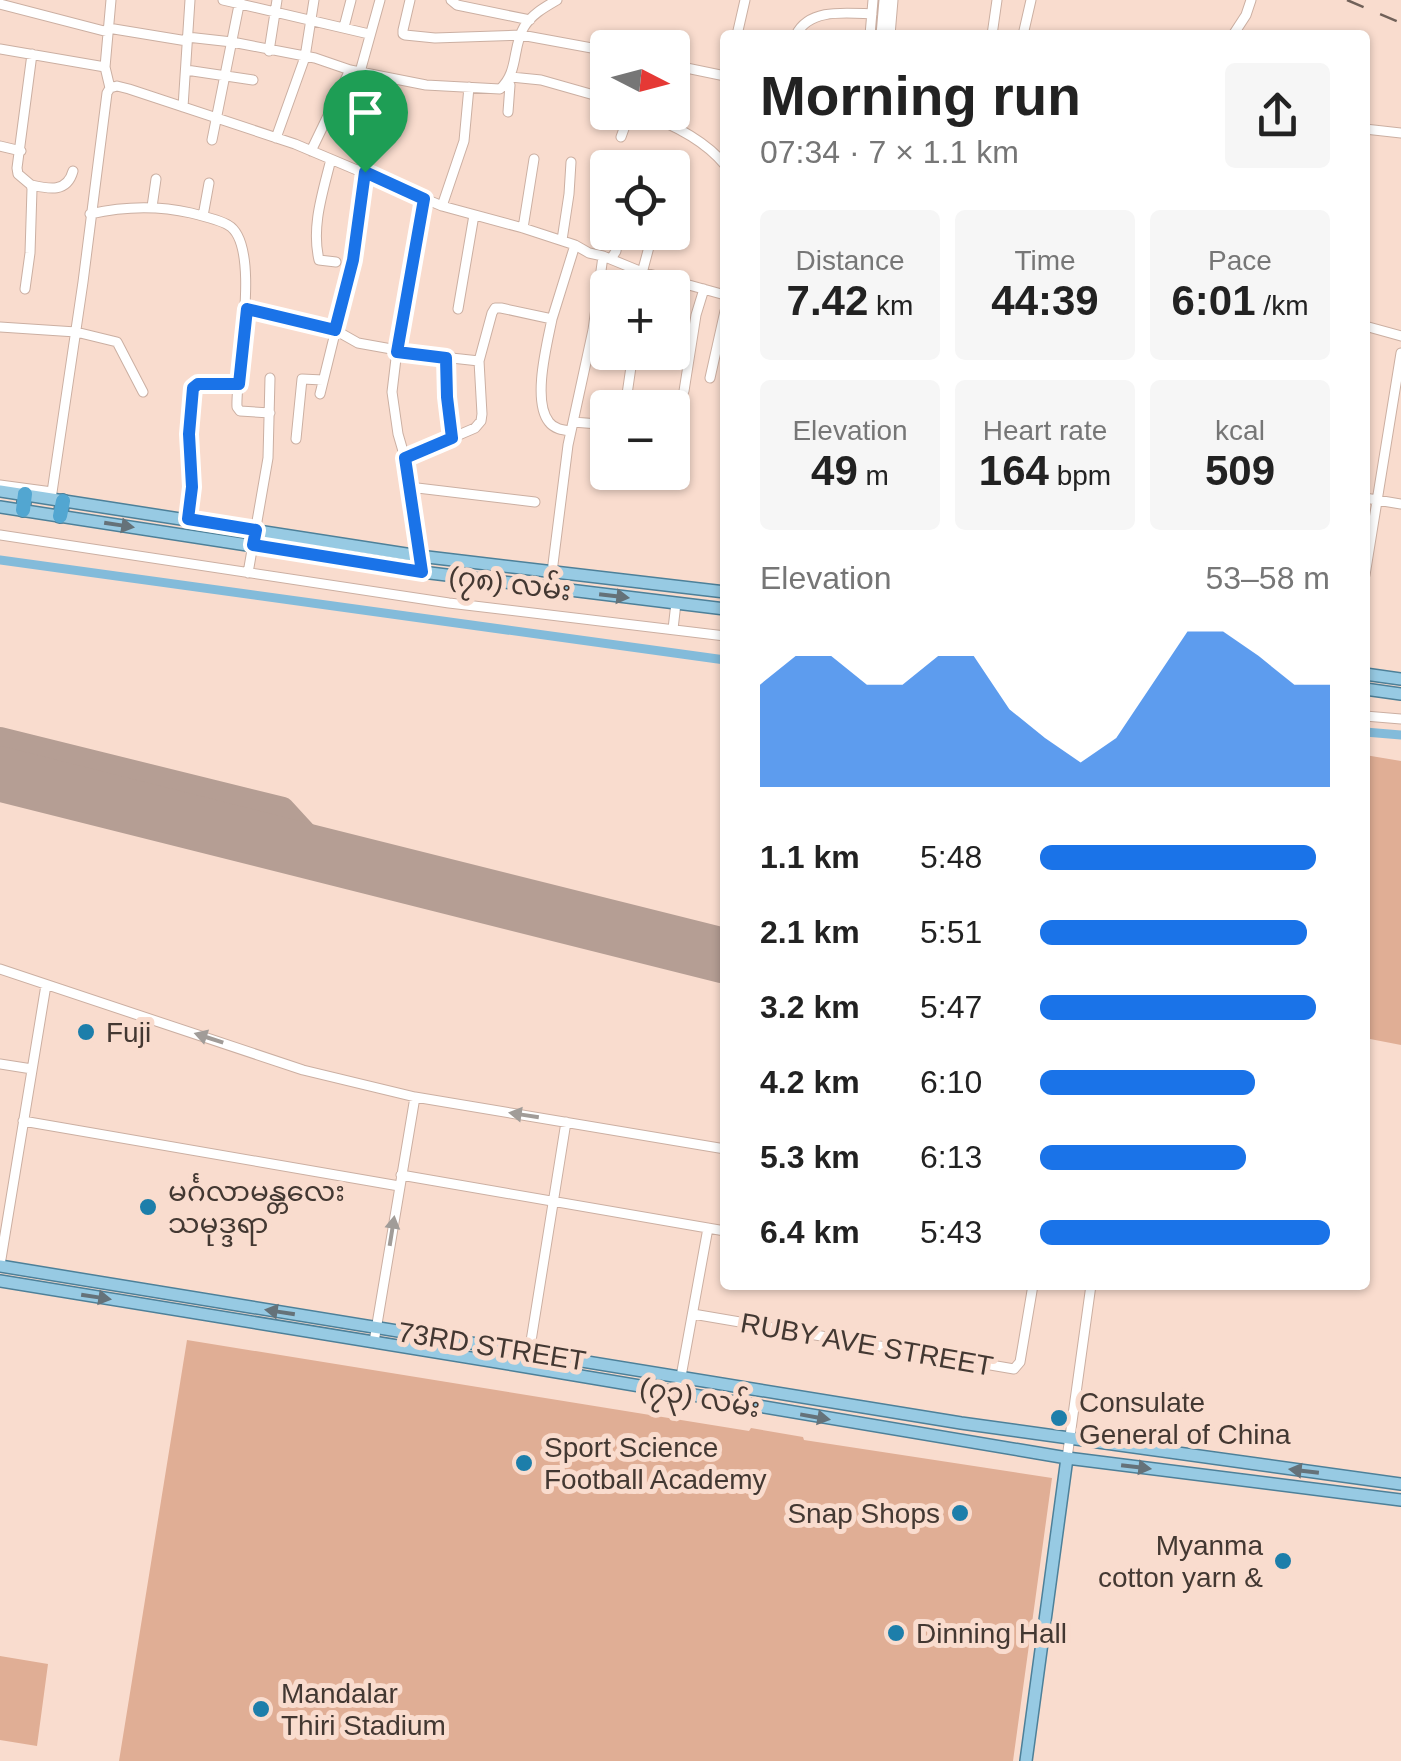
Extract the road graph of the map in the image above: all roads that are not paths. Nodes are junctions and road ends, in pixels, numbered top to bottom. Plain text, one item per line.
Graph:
1 (111, 0) edge
2 (190, 0) edge
3 (224, 0) edge
4 (278, 0) edge
5 (314, 0) edge
6 (351, 0) edge
7 (380, 0) edge
8 (410, 0) edge
9 (451, 0) edge
10 (557, 0) edge
11 (745, 0) edge
12 (873, 0) edge
13 (884, 0) edge
14 (893, 0) edge
15 (998, 0) edge
16 (1031, 0) edge
17 (1251, 0) edge
18 (240, 2) edge
19 (0, 4) edge
20 (276, 12) junction
21 (872, 14) junction
22 (310, 19) junction
23 (530, 20) junction
24 (344, 28) junction
25 (108, 30) junction
26 (738, 30) edge
27 (796, 30) edge
28 (870, 30) edge
29 (881, 30) edge
30 (890, 30) edge
31 (993, 30) edge
32 (1024, 30) edge
33 (1236, 30) edge
34 (369, 34) junction
35 (521, 35) junction
36 (187, 39) junction
37 (232, 42) junction
38 (590, 47) edge
39 (0, 49) edge
40 (269, 51) junction
41 (32, 54) junction
42 (304, 56) junction
43 (105, 67) junction
44 (690, 69) edge
45 (186, 70) junction
46 (355, 71) junction
47 (720, 75) edge
48 (225, 77) junction
49 (253, 80) dead end
50 (509, 80) junction
51 (469, 87) junction
52 (110, 88) junction
53 (590, 94) edge
54 (183, 107) junction
55 (508, 112) dead end
56 (217, 118) junction
57 (623, 130) edge
58 (679, 130) edge
59 (1370, 130) edge
60 (1401, 134) edge
61 (621, 136) dead end
62 (276, 138) junction
63 (212, 140) dead end
64 (0, 146) edge
65 (21, 151) junction
66 (312, 151) junction
67 (331, 159) junction
68 (534, 159) dead end
69 (720, 160) edge
70 (570, 162) dead end
71 (73, 171) dead end
72 (365, 172) junction
73 (156, 180) dead end
74 (209, 183) dead end
75 (31, 185) junction
76 (424, 199) junction
77 (442, 206) junction
78 (152, 207) junction
79 (90, 214) junction
80 (474, 215) junction
81 (203, 216) junction
82 (523, 228) junction
83 (562, 240) junction
84 (575, 245) junction
85 (616, 250) edge
86 (607, 257) junction
87 (336, 262) dead end
88 (637, 270) edge
89 (690, 285) edge
90 (25, 289) dead end
91 (704, 289) junction
92 (720, 294) edge
93 (247, 309) junction
94 (458, 309) dead end
95 (552, 320) junction
96 (0, 327) edge
97 (1370, 327) edge
98 (335, 330) junction
99 (76, 332) junction
100 (720, 333) edge
101 (1401, 336) edge
102 (397, 351) junction
103 (1401, 352) edge
104 (446, 358) junction
105 (479, 361) junction
106 (270, 378) dead end
107 (710, 378) dead end
108 (323, 380) junction
109 (239, 384) junction
110 (684, 390) dead end
111 (143, 392) dead end
112 (320, 394) dead end
113 (270, 412) junction
114 (590, 425) edge
115 (572, 427) junction
116 (452, 438) junction
117 (296, 439) dead end
118 (405, 458) junction
119 (409, 487) junction
120 (0, 488) edge
121 (1370, 499) edge
122 (1377, 500) junction
123 (24, 502) junction
124 (57, 502) junction
125 (535, 502) dead end
126 (1401, 504) edge
127 (0, 507) edge
128 (188, 519) junction
129 (256, 530) junction
130 (0, 535) edge
131 (1370, 544) edge
132 (253, 545) junction
133 (419, 556) junction
134 (552, 571) junction
135 (422, 572) junction
136 (248, 573) junction
137 (550, 588) junction
138 (720, 591) edge
139 (676, 603) junction
140 (720, 608) edge
141 (673, 630) junction
142 (720, 635) edge
143 (1370, 675) edge
144 (1401, 679) edge
145 (1370, 690) edge
146 (1401, 694) edge
147 (1370, 717) edge
148 (1401, 720) edge
149 (0, 969) edge
150 (46, 985) junction
151 (0, 1064) edge
152 (32, 1068) junction
153 (415, 1097) junction
154 (24, 1121) junction
155 (566, 1122) junction
156 (720, 1147) edge
157 (400, 1180) junction
158 (554, 1202) junction
159 (708, 1228) junction
160 (720, 1230) edge
161 (0, 1266) edge
162 (0, 1282) edge
163 (1032, 1290) edge
164 (1090, 1290) edge
165 (692, 1314) junction
166 (376, 1328) junction
167 (531, 1341) dead end
168 (374, 1342) junction
169 (681, 1377) junction
170 (678, 1393) junction
171 (961, 1424) junction
172 (958, 1440) junction
173 (1070, 1440) junction
174 (1067, 1458) junction
175 (1401, 1484) edge
176 (1401, 1500) edge
177 (1026, 1761) edge

1 - 25 street
2 - 36 street
3 - 18 street
4 - 20 street
5 - 22 street
6 - 24 street
7 - 34 street
8 - 35 street
9 - 23 street
10 - 23 street
11 - 26 street
12 - 21 street
13 - 29 street
14 - 30 street
15 - 31 street
16 - 32 street
17 - 33 street
18 - 20 street
18 - 37 street
19 - 25 street
20 - 22 street
20 - 40 street
21 - 27 street
21 - 28 street
22 - 24 street
22 - 42 street
23 - 35 street
24 - 34 street
25 - 36 street
25 - 43 street
34 - 46 street
35 - 38 street
35 - 50 street
36 - 37 street
36 - 45 street
37 - 40 street
37 - 48 street
39 - 41 street
40 - 42 street
41 - 43 street
41 - 65 street
42 - 46 street
42 - 62 street
43 - 52 street
44 - 47 street
45 - 48 street
45 - 54 street
46 - 51 street
46 - 66 street
48 - 49 street
48 - 56 street
50 - 51 street
50 - 53 street
50 - 55 street
51 - 77 street
52 - 54 street
52 - 79 street
54 - 56 street
56 - 62 street
56 - 63 street
57 - 61 street
58 - 69 street
59 - 60 street
62 - 66 street
64 - 65 street
65 - 75 street
66 - 67 street
67 - 72 street
67 - 87 street
68 - 82 street
70 - 83 street
71 - 75 street
72 - 76 street
72 - 98 street
73 - 78 street
74 - 81 street
75 - 90 street
76 - 77 street
76 - 102 street
77 - 80 street
78 - 79 street
78 - 81 street
79 - 99 street
80 - 82 street
80 - 94 street
81 - 93 street
82 - 83 street
83 - 84 street
84 - 86 street
84 - 95 street
85 - 86 street
86 - 88 street
86 - 115 street
89 - 91 street
91 - 92 street
91 - 110 street
93 - 98 street
93 - 109 street
95 - 105 street
95 - 115 street
96 - 99 street
97 - 101 street
98 - 102 street
98 - 108 street
99 - 111 street
99 - 124 street
100 - 107 street
102 - 104 street
102 - 118 street
103 - 122 street
104 - 105 street
104 - 116 street
105 - 116 street
106 - 113 street
108 - 112 street
108 - 117 street
109 - 113 street
109 - 128 street
113 - 129 street
114 - 115 street
115 - 134 street
116 - 118 street
118 - 119 street
119 - 125 street
119 - 133 street
120 - 123 main road, (၇၈) လမ်း
120 - 124 street
121 - 122 street
122 - 126 street
122 - 131 street
123 - 124 main road, (၇၈) လမ်း
123 - 124 main road, (၇၈) လမ်း
123 - 127 main road, (၇၈) လမ်း
124 - 128 main road, (၇၈) လမ်း
124 -> 132 main road, (၇၈) လမ်း
128 - 129 main road, (၇၈) လမ်း
129 - 132 street
129 - 133 main road, (၇၈) လမ်း
130 - 136 street
132 - 135 main road, (၇၈) လမ်း
132 - 136 street
133 - 134 main road, (၇၈) လမ်း
133 - 135 street
134 - 137 street
134 - 138 main road, (၇၈) လမ်း
135 - 137 main road, (၇၈) လမ်း
136 - 141 street
137 -> 139 main road, (၇၈) လမ်း
139 - 140 main road, (၇၈) လမ်း
139 - 141 street
141 - 142 street
143 - 144 main road
145 - 146 main road
147 - 148 street
149 - 150 street
150 - 152 street
153 -> 150 street
151 - 152 street
152 - 154 street
155 -> 153 street
153 - 157 street
154 - 157 street
154 - 161 street
155 - 156 street
155 - 158 street
157 - 158 street
166 -> 157 street
158 - 159 street
158 - 167 street
159 - 160 street
159 - 165 street
166 -> 161 main road, 73RD STREET
162 -> 168 main road, (၇၃) လမ်း
163 - 165 street, RUBY AVE STREET
164 - 173 street
165 - 169 street
166 - 168 street
166 - 169 main road, 73RD STREET
168 - 170 main road, (၇၃) လမ်း
169 - 170 street
169 - 171 main road, 73RD STREET
170 -> 172 main road, (၇၃) လမ်း
171 - 172 main road
171 - 173 main road, 73RD STREET
172 - 174 main road, (၇၃) လမ်း
173 - 174 street
175 -> 173 main road, 73RD STREET
174 -> 176 main road, (၇၃) လမ်း
174 - 177 main road

